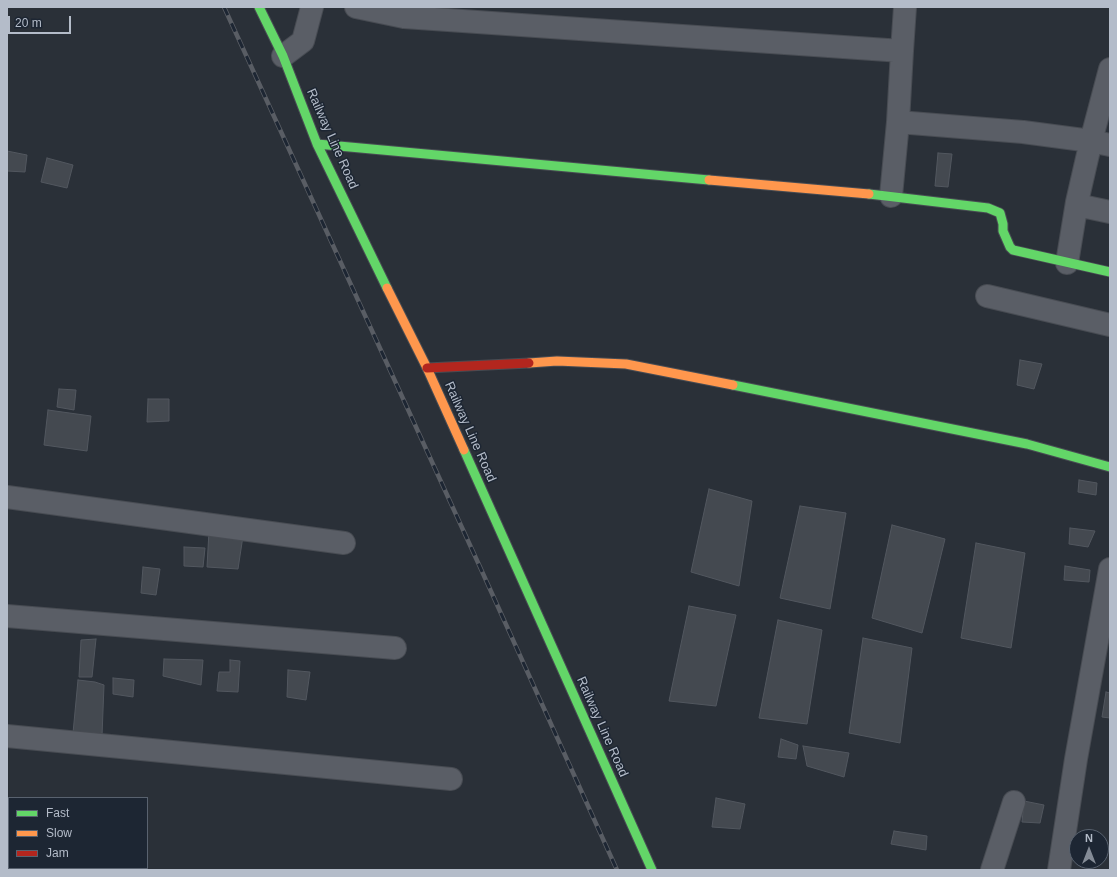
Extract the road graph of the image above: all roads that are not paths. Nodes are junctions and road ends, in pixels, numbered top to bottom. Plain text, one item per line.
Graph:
1 (259, 7) edge
2 (312, 7) edge
3 (356, 7) edge
4 (905, 7) edge
5 (902, 51) junction
6 (283, 56) junction
7 (1110, 69) edge
8 (898, 122) junction
9 (1101, 143) edge
10 (317, 144) junction
11 (891, 196) junction
12 (1077, 205) junction
13 (1110, 212) edge
14 (1067, 263) junction
15 (1110, 272) edge
16 (987, 296) dead end
17 (1110, 325) edge
18 (427, 368) junction
19 (1110, 467) edge
20 (7, 497) edge
21 (344, 543) dead end
22 (1110, 569) edge
23 (7, 616) edge
24 (395, 648) dead end
25 (7, 736) edge
26 (451, 779) dead end
27 (1014, 802) dead end
28 (652, 870) edge
29 (992, 870) edge
30 (1059, 870) edge

1 - 6 street, Railway Line Road
2 - 6 street
3 - 5 street
4 - 5 street
5 - 8 street
6 - 10 street, Railway Line Road
7 - 9 street
8 - 9 street
8 - 11 street
9 - 12 street
10 - 11 street
10 - 18 street, Railway Line Road
11 - 14 street
12 - 13 street
12 - 14 street
14 - 15 street
16 - 17 street
18 - 19 street
18 - 28 street, Railway Line Road
20 - 21 street
22 - 30 street
23 - 24 street
25 - 26 street
27 - 29 street

